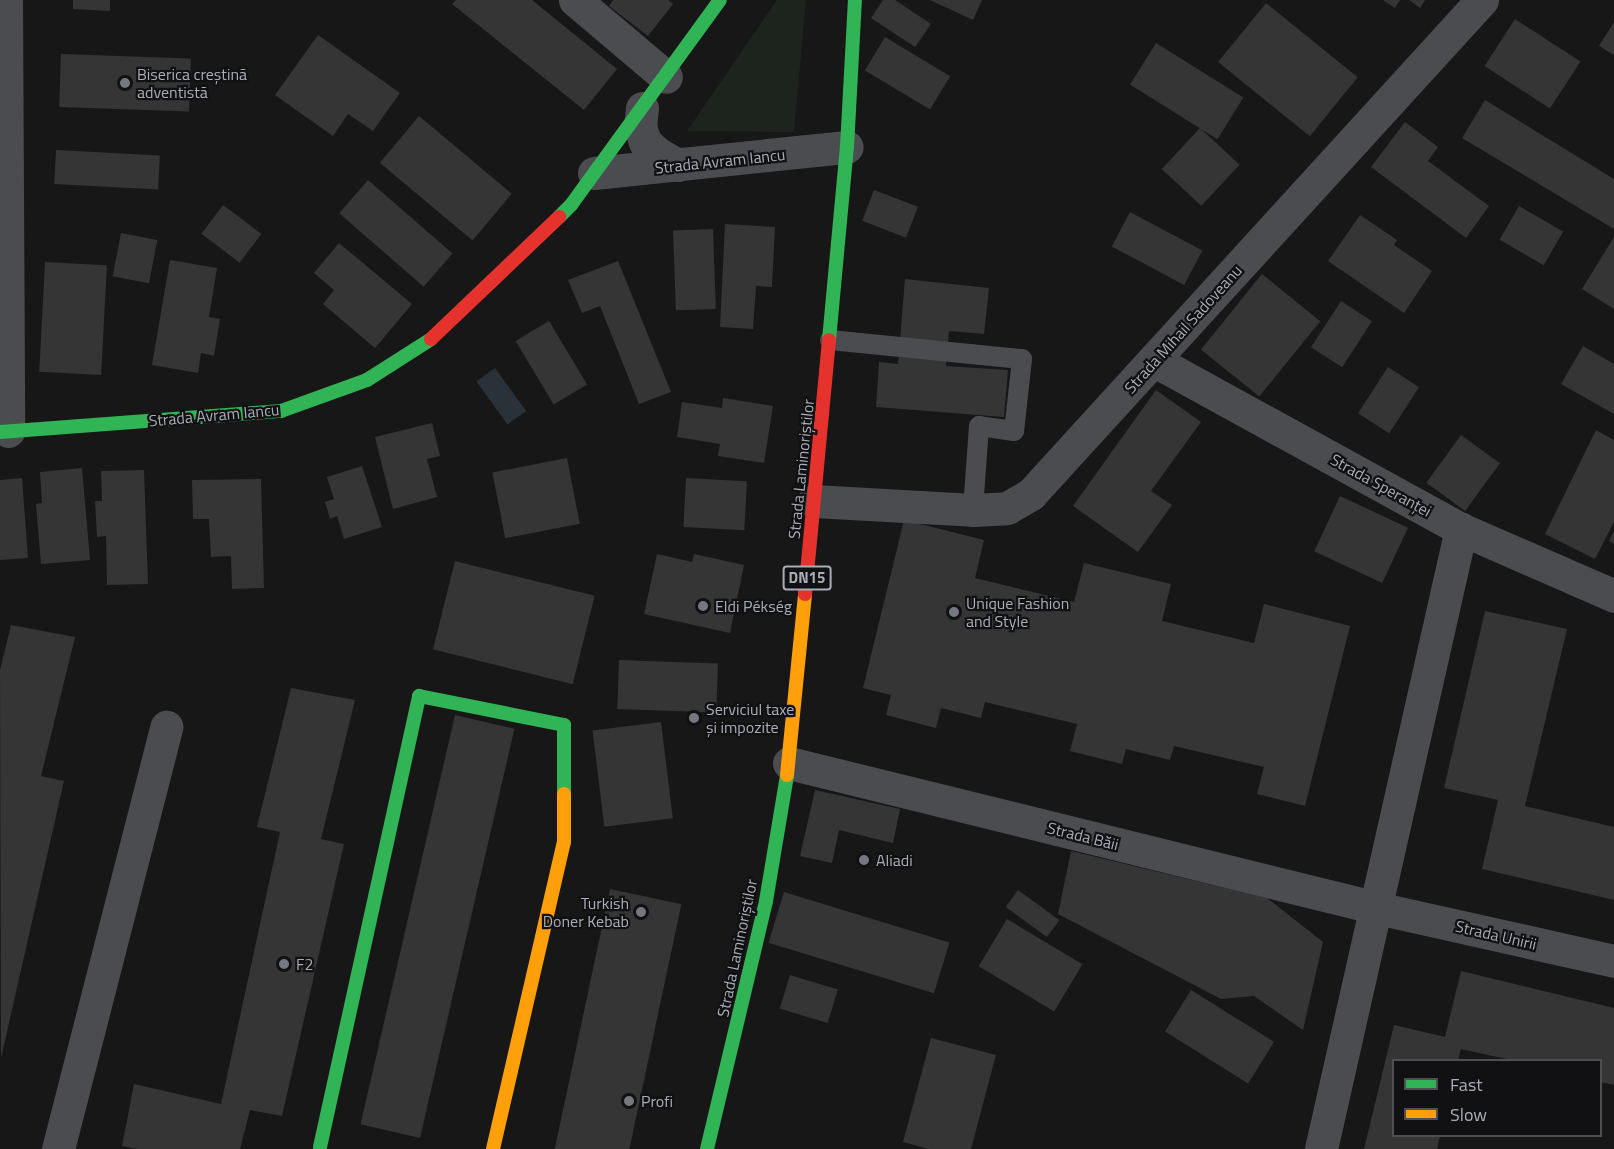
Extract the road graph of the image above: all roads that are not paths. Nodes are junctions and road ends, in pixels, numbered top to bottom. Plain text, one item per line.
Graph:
1 (6, 0) edge
2 (575, 0) edge
3 (720, 0) edge
4 (855, 0) edge
5 (1482, 0) edge
6 (666, 77) junction
7 (642, 108) junction
8 (847, 147) junction
9 (678, 165) junction
10 (594, 174) junction
11 (830, 340) junction
12 (1155, 361) junction
13 (4, 431) edge
14 (814, 501) junction
15 (973, 510) junction
16 (1461, 529) junction
17 (1614, 596) edge
18 (166, 727) dead end
19 (789, 763) junction
20 (1377, 908) junction
21 (1614, 961) edge
22 (322, 1148) edge
23 (58, 1149) edge
24 (494, 1149) edge
25 (707, 1149) edge
26 (1321, 1149) edge

1 - 13 street
2 - 6 street
3 - 6 street, Strada Avram Iancu
4 - 8 street, Strada Laminoriștilor / DN15
5 - 12 street, Strada Mihail Sadoveanu
6 - 7 street, Strada Avram Iancu
7 - 9 street
7 - 10 street, Strada Avram Iancu
8 - 9 street, Strada Avram Iancu
8 - 11 street, Strada Laminoriștilor / DN15
9 - 10 street, Strada Avram Iancu
10 - 13 street, Strada Avram Iancu
11 - 14 street, Strada Laminoriștilor / DN15
11 - 15 lane
12 - 15 street, Strada Mihail Sadoveanu
12 - 16 street, Strada Speranței
14 - 15 street, Strada Mihail Sadoveanu
14 - 19 street, Strada Laminoriștilor / DN15
16 - 17 street, Strada Speranței
16 - 20 street
18 - 23 street
19 - 20 street, Strada Băii
19 - 25 street, Strada Laminoriștilor / DN15
20 - 21 street, Strada Unirii
20 - 26 street
22 - 24 street

